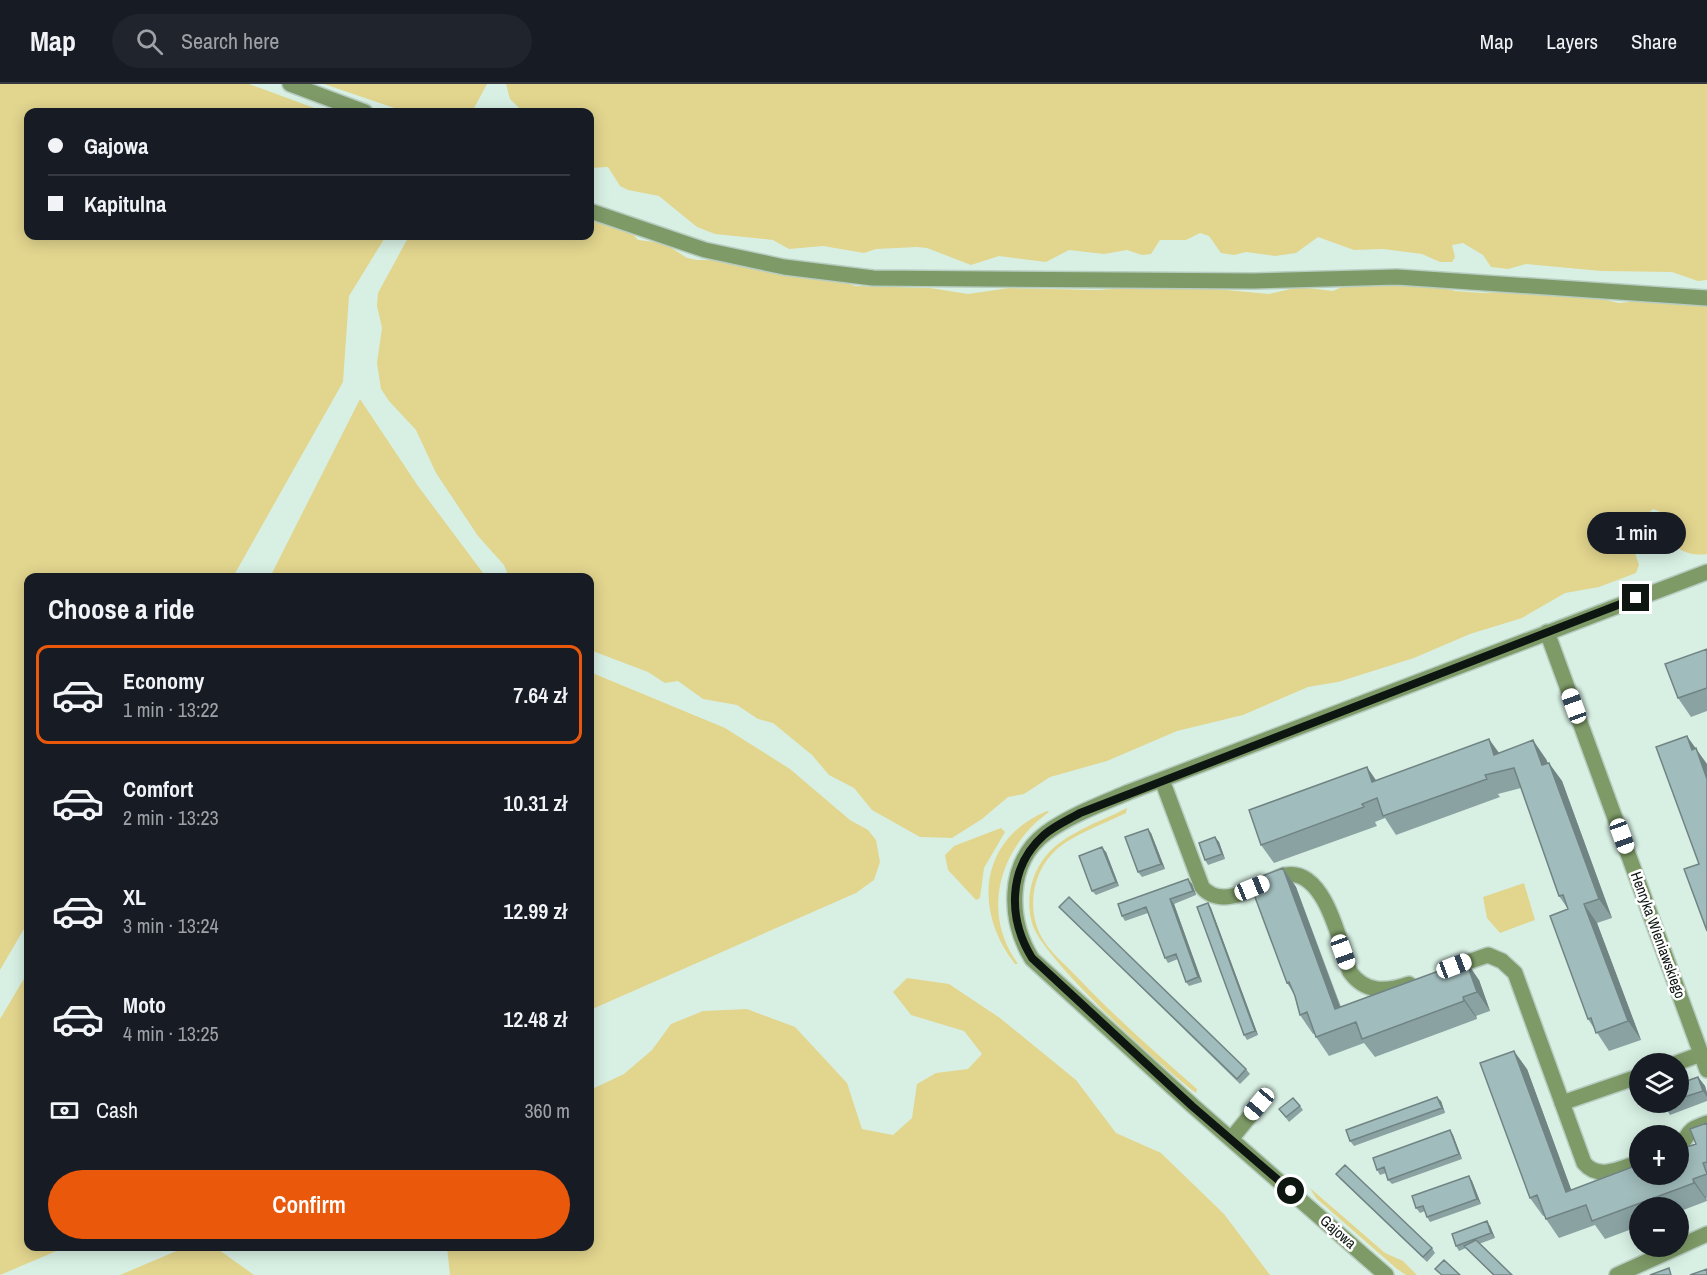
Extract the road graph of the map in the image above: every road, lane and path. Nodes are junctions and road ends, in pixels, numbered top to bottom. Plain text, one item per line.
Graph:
1 (290, 84) edge
2 (354, 108) edge
3 (594, 212) edge
4 (1707, 298) edge
5 (1707, 572) edge
6 (1547, 632) junction
7 (1162, 780) junction
8 (1701, 1054) junction
9 (1689, 1058) edge
10 (1707, 1070) edge
11 (1629, 1080) edge
12 (1562, 1103) junction
13 (1259, 1104) dead end
14 (1707, 1122) edge
15 (1689, 1131) edge
16 (1231, 1138) junction
17 (1629, 1166) edge
18 (1707, 1234) edge
19 (1386, 1275) edge
20 (1617, 1275) edge

1 - 2 street
3 - 4 street
5 - 6 street
6 - 7 street
6 - 8 street, Henryka Wieniawskiego
7 - 12 street
7 - 16 street, Gajowa
8 - 9 street
8 - 10 street, Henryka Wieniawskiego
11 - 12 street
12 - 17 street
13 - 16 street
14 - 15 street
16 - 19 street, Gajowa
18 - 20 street

